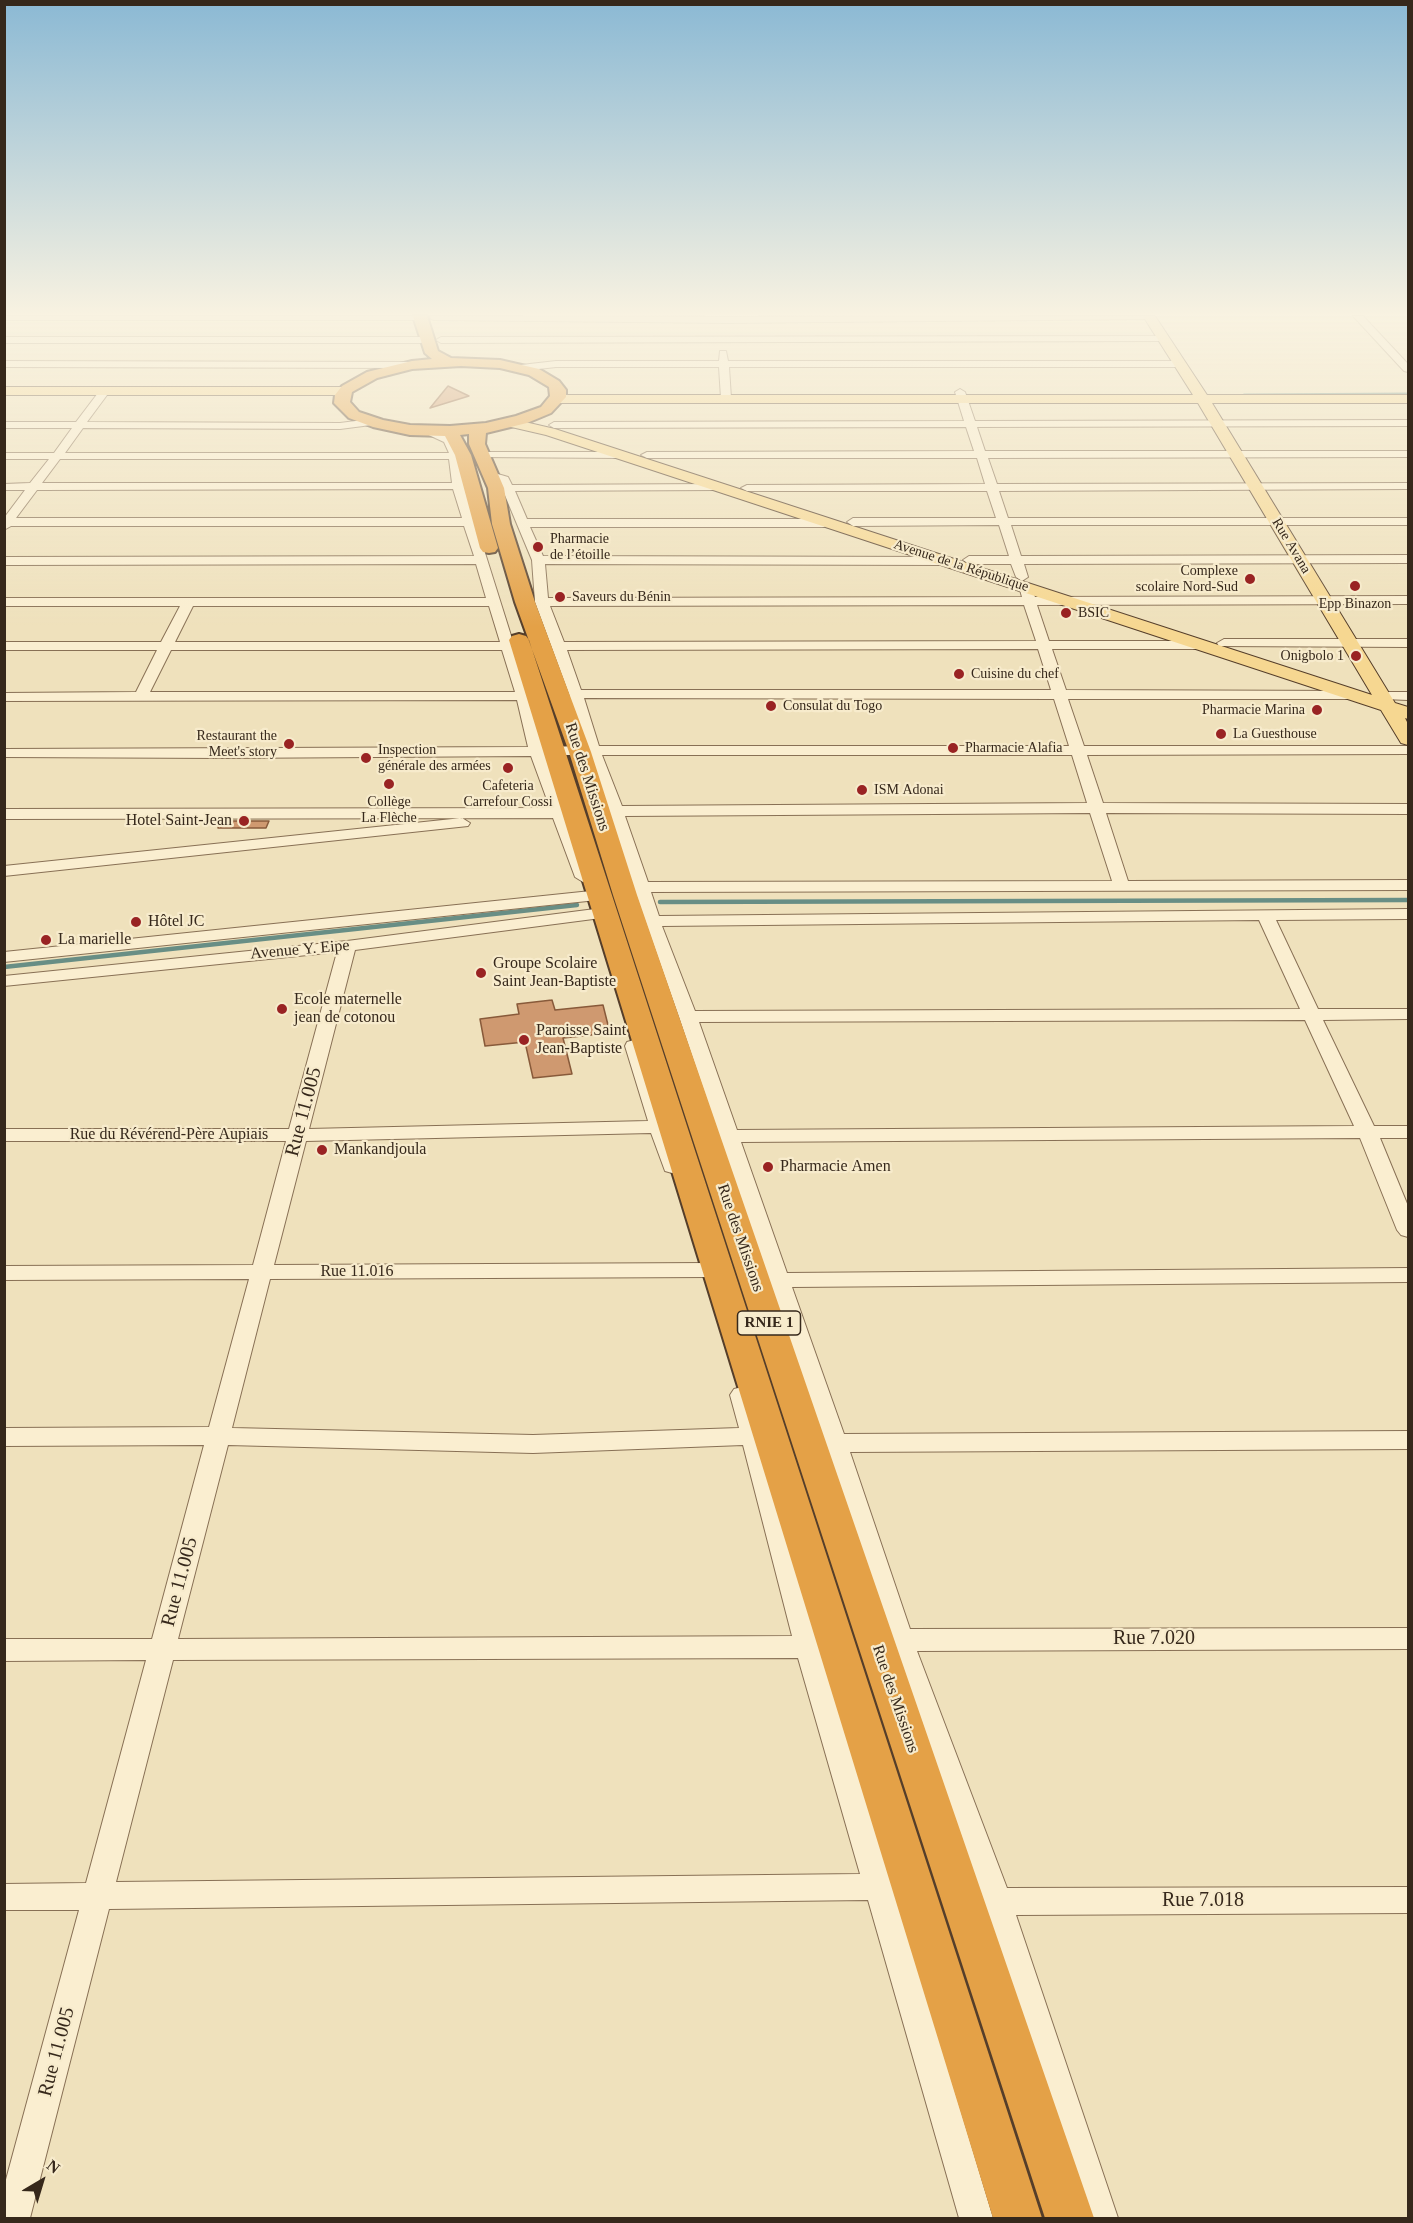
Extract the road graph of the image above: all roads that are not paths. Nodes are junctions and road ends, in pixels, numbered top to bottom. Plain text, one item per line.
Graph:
1 (84, 420) edge
2 (366, 420) edge
3 (522, 420) edge
4 (542, 420) edge
5 (969, 420) edge
6 (1215, 420) edge
7 (371, 422) junction
8 (512, 423) junction
9 (1408, 423) edge
10 (970, 424) junction
11 (1217, 424) junction
12 (4, 425) edge
13 (80, 425) junction
14 (554, 425) junction
15 (470, 452) junction
16 (1236, 454) junction
17 (1408, 454) edge
18 (619, 455) junction
19 (647, 455) junction
20 (981, 455) junction
21 (4, 456) edge
22 (57, 456) junction
23 (458, 486) junction
24 (1408, 486) edge
25 (4, 487) edge
26 (34, 487) junction
27 (718, 487) junction
28 (992, 487) junction
29 (1255, 487) junction
30 (747, 488) junction
31 (1408, 521) edge
32 (470, 522) junction
33 (853, 522) junction
34 (1004, 522) junction
35 (1276, 522) junction
36 (523, 523) junction
37 (824, 523) junction
38 (6, 524) edge
39 (1299, 559) junction
40 (1408, 559) edge
41 (480, 560) junction
42 (538, 560) junction
43 (969, 560) junction
44 (1016, 560) junction
45 (4, 561) edge
46 (945, 561) junction
47 (1026, 588) junction
48 (1324, 600) junction
49 (1408, 600) edge
50 (1068, 601) junction
51 (1095, 601) junction
52 (4, 602) edge
53 (188, 602) junction
54 (492, 602) junction
55 (542, 602) junction
56 (1224, 643) junction
57 (1349, 643) junction
58 (1408, 643) edge
59 (1199, 645) junction
60 (4, 646) edge
61 (165, 646) junction
62 (506, 646) junction
63 (558, 646) junction
64 (1044, 646) junction
65 (576, 694) junction
66 (1353, 695) junction
67 (523, 696) junction
68 (1060, 696) junction
69 (1408, 696) edge
70 (4, 697) edge
71 (141, 697) junction
72 (1385, 698) junction
73 (1408, 702) edge
74 (1408, 714) edge
75 (1408, 739) edge
76 (1408, 750) edge
77 (566, 751) junction
78 (1078, 751) junction
79 (4, 753) edge
80 (1097, 808) junction
81 (1408, 809) edge
82 (616, 811) junction
83 (559, 813) junction
84 (4, 814) edge
85 (481, 814) junction
86 (4, 871) edge
87 (1408, 885) edge
88 (640, 887) junction
89 (1122, 887) junction
90 (593, 905) junction
91 (1408, 914) edge
92 (1265, 915) junction
93 (652, 921) junction
94 (347, 946) junction
95 (4, 957) edge
96 (4, 981) edge
97 (1408, 1014) edge
98 (1312, 1015) junction
99 (688, 1017) junction
100 (658, 1127) junction
101 (1366, 1132) junction
102 (1408, 1132) edge
103 (298, 1135) junction
104 (4, 1136) edge
105 (728, 1136) junction
106 (1408, 1230) edge
107 (709, 1270) junction
108 (4, 1273) edge
109 (261, 1273) junction
110 (1408, 1275) edge
111 (778, 1280) junction
112 (218, 1436) junction
113 (753, 1436) junction
114 (4, 1437) edge
115 (1408, 1440) edge
116 (835, 1443) junction
117 (1408, 1638) edge
118 (900, 1640) junction
119 (808, 1647) junction
120 (162, 1649) junction
121 (4, 1650) edge
122 (879, 1887) junction
123 (97, 1896) junction
124 (4, 1897) edge
125 (1408, 1900) edge
126 (997, 1902) junction
127 (13, 2218) edge
128 (976, 2218) edge
129 (1018, 2218) edge
130 (1070, 2218) edge
131 (1101, 2218) edge

1 - 13 street
2 - 7 highway
3 - 8 highway
4 - 14 main road, Avenue de la République
5 - 10 street
6 - 11 main road, Rue Avana
7 - 13 street
7 - 15 highway
8 - 15 highway
8 - 18 main road, Avenue de la République
9 - 11 street
10 - 11 street
10 - 14 street
10 - 20 street
11 - 16 main road, Rue Avana
12 - 13 street
13 - 22 street
14 - 19 main road, Avenue de la République
15 - 18 street
15 - 22 street
15 - 23 street
15 - 27 street
15 - 36 street
15 - 77 highway, Rue des Missions / RNIE 1
15 - 77 highway, Rue des Missions / RNIE 1
16 - 17 street
16 - 20 street
16 - 29 main road, Rue Avana
18 - 27 main road, Avenue de la République
19 - 20 street
19 - 30 main road, Avenue de la République
20 - 28 street
21 - 22 street
22 - 26 street
23 - 26 street
23 - 32 street
24 - 29 street
25 - 26 street
26 - 38 street
27 - 37 main road, Avenue de la République
28 - 29 street
28 - 30 street
28 - 34 street
29 - 35 main road, Rue Avana
30 - 33 main road, Avenue de la République
31 - 35 street
32 - 38 street
32 - 41 street
33 - 34 street
33 - 43 main road, Avenue de la République
34 - 35 street
34 - 44 street
35 - 39 main road, Rue Avana
36 - 37 street
36 - 42 street
37 - 46 main road, Avenue de la République
39 - 40 street
39 - 44 street
39 - 48 main road, Rue Avana
41 - 45 street
41 - 54 street
42 - 46 street
42 - 55 street
43 - 44 street
43 - 47 main road, Avenue de la République
44 - 47 street
46 - 47 main road, Avenue de la République
47 - 50 main road, Avenue de la République
47 - 51 main road, Avenue de la République
47 - 55 street
47 - 64 street
48 - 49 street
48 - 51 street
48 - 57 main road, Rue Avana
50 - 51 street
50 - 59 main road, Avenue de la République
51 - 56 main road, Avenue de la République
52 - 53 street
53 - 54 street
53 - 61 street
54 - 62 street
55 - 63 street
56 - 57 street
56 - 72 main road, Avenue de la République
57 - 58 street
57 - 72 main road, Rue Avana
59 - 64 street
59 - 66 main road, Avenue de la République
60 - 61 street
61 - 62 street
61 - 71 street
62 - 67 street
63 - 64 street
63 - 65 street
64 - 68 street
65 - 68 street
65 - 77 street
66 - 68 street
66 - 72 main road, Avenue de la République
67 - 71 street
67 - 77 street
68 - 78 street
69 - 72 street
70 - 71 street
72 - 73 main road, Avenue de la République
72 - 74 main road, Avenue de la République
72 - 75 main road, Rue Avana
76 - 78 street
77 - 78 street
77 - 79 street
77 - 82 street
77 - 83 street
77 - 129 highway, Rue des Missions / RNIE 1
77 - 130 highway, Rue des Missions / RNIE 1
78 - 80 street
80 - 81 street
80 - 82 street
80 - 89 street
82 - 88 street
83 - 85 street
83 - 90 street
84 - 85 street
85 - 86 street
87 - 89 street
88 - 89 street
88 - 93 street
90 - 94 street, Avenue Y. Eipe
90 - 95 street, Avenue Y. Eipe
90 - 100 street
91 - 92 street
92 - 93 street
92 - 98 street
93 - 99 street
94 - 96 street, Avenue Y. Eipe
94 - 103 street, Rue 11.005
97 - 98 street
98 - 99 street
98 - 101 street
99 - 105 street
100 - 103 street, Rue du Révérend-Père Aupiais
100 - 107 street
101 - 102 street
101 - 105 street
101 - 106 street
103 - 104 street, Rue du Révérend-Père Aupiais
103 - 109 street, Rue 11.005
105 - 111 street
107 - 109 street, Rue 11.016
107 - 113 street
108 - 109 street, Rue 11.016
109 - 112 street, Rue 11.005
110 - 111 street
111 - 116 street
112 - 113 street
112 - 114 street
112 - 120 street, Rue 11.005
113 - 119 street
115 - 116 street
116 - 118 street
117 - 118 street, Rue 7.020
118 - 126 street
119 - 120 street
119 - 122 street
120 - 121 street
120 - 123 street, Rue 11.005
122 - 123 street
122 - 128 street
123 - 124 street
123 - 127 street, Rue 11.005
125 - 126 street, Rue 7.018
126 - 131 street

